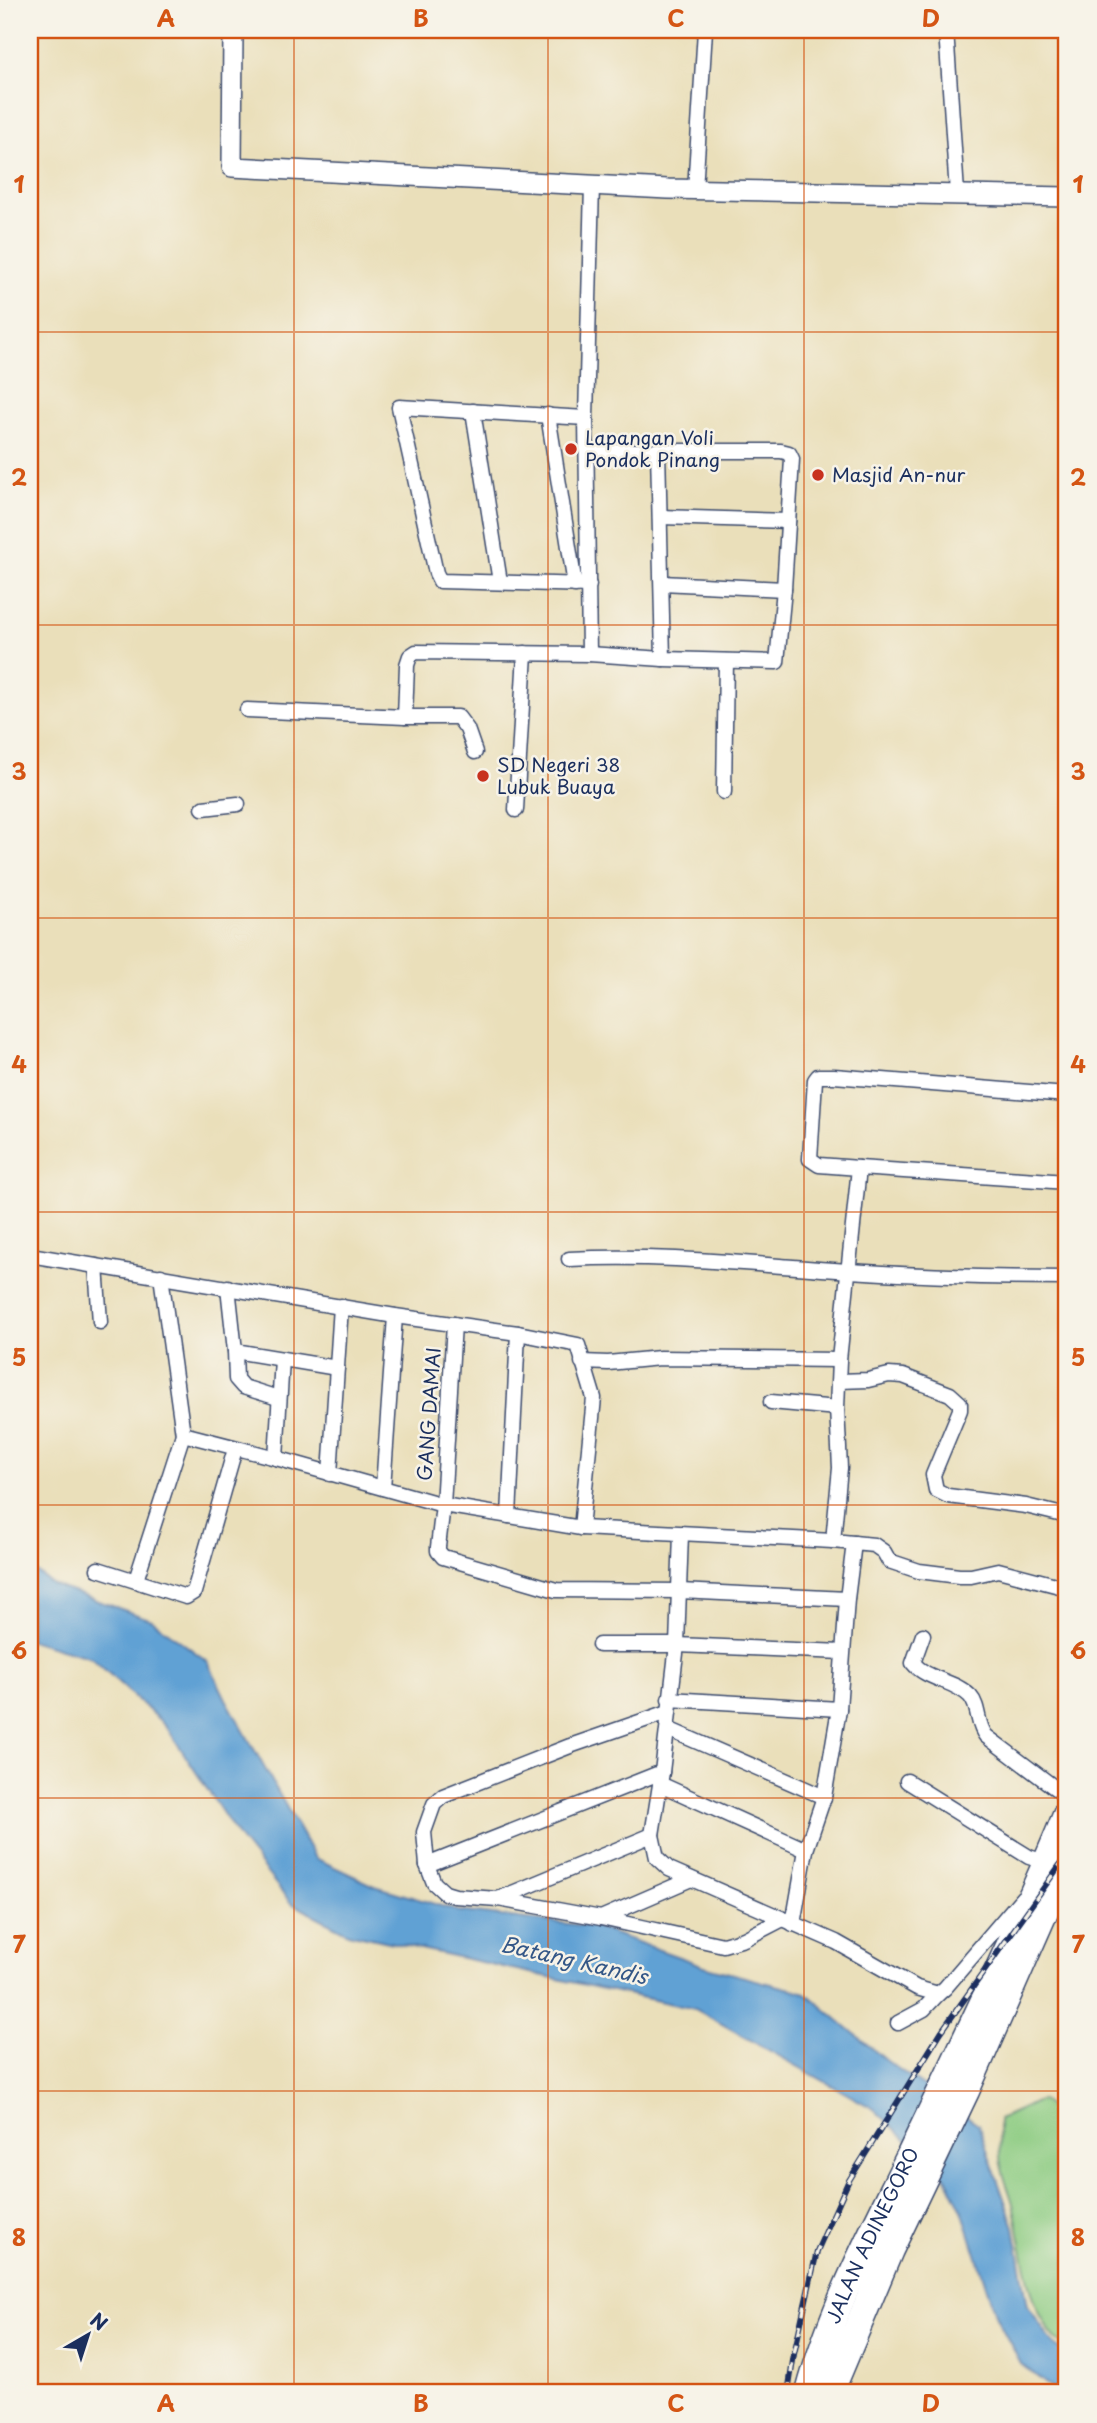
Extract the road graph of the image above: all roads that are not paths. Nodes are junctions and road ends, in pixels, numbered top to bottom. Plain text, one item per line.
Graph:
1 (233, 30) edge
2 (705, 30) edge
3 (946, 30) edge
4 (592, 185) junction
5 (695, 190) junction
6 (957, 193) junction
7 (1067, 197) edge
8 (473, 411) junction
9 (548, 415) junction
10 (586, 418) junction
11 (658, 450) junction
12 (587, 451) junction
13 (660, 517) junction
14 (788, 521) junction
15 (500, 582) junction
16 (662, 583) junction
17 (582, 585) junction
18 (784, 589) junction
19 (525, 653) junction
20 (589, 654) junction
21 (663, 659) junction
22 (726, 661) junction
23 (247, 710) dead end
24 (405, 717) junction
25 (475, 752) dead end
26 (724, 792) dead end
27 (238, 804) dead end
28 (203, 808) dead end
29 (516, 810) dead end
30 (1067, 1095) edge
31 (859, 1168) junction
32 (1067, 1182) edge
33 (30, 1255) edge
34 (569, 1259) dead end
35 (96, 1266) junction
36 (850, 1271) junction
37 (161, 1276) junction
38 (1067, 1278) edge
39 (228, 1287) junction
40 (341, 1306) junction
41 (395, 1316) junction
42 (100, 1322) dead end
43 (454, 1324) junction
44 (518, 1333) junction
45 (236, 1351) junction
46 (282, 1359) junction
47 (839, 1360) junction
48 (582, 1362) junction
49 (337, 1368) junction
50 (839, 1381) junction
51 (278, 1398) junction
52 (771, 1402) dead end
53 (836, 1408) junction
54 (183, 1434) junction
55 (235, 1449) junction
56 (276, 1458) junction
57 (330, 1474) junction
58 (383, 1488) junction
59 (443, 1505) junction
60 (509, 1516) junction
61 (1067, 1517) edge
62 (581, 1528) junction
63 (681, 1534) junction
64 (832, 1541) junction
65 (855, 1543) junction
66 (98, 1569) dead end
67 (136, 1580) junction
68 (1067, 1588) edge
69 (680, 1591) junction
70 (847, 1600) junction
71 (923, 1635) dead end
72 (599, 1645) dead end
73 (677, 1645) junction
74 (842, 1652) junction
75 (669, 1706) junction
76 (839, 1709) junction
77 (668, 1729) junction
78 (661, 1778) junction
79 (907, 1781) dead end
80 (824, 1797) junction
81 (1067, 1797) edge
82 (1067, 1812) edge
83 (652, 1835) junction
84 (806, 1850) junction
85 (427, 1865) junction
86 (1057, 1866) edge
87 (691, 1878) junction
88 (498, 1899) junction
89 (601, 1918) junction
90 (787, 1922) junction
91 (938, 1994) junction
92 (898, 2024) dead end
93 (919, 2163) junction
94 (809, 2393) edge
95 (830, 2393) edge

1 - 4 street
2 - 5 street
3 - 6 street
4 - 5 street
4 - 10 street
5 - 6 street
6 - 7 street
8 - 9 street
8 - 15 street
8 - 15 street
9 - 10 street
9 - 17 street
10 - 12 street
11 - 12 street
11 - 13 street
11 - 14 street
12 - 17 street
13 - 14 street
13 - 16 street
14 - 18 street
15 - 17 street
16 - 18 street
16 - 21 street
17 - 20 street
18 - 22 street
19 - 20 street
19 - 24 street
19 - 29 street
20 - 21 street
21 - 22 street
22 - 26 street
23 - 24 street
24 - 25 street
27 - 28 street
30 - 31 street
31 - 32 street
31 - 36 street
33 - 35 street
34 - 36 street
35 - 37 street
35 - 42 street
36 - 38 street
36 - 47 street
37 - 39 street
37 - 54 street
39 - 40 street
39 - 45 street
40 - 41 street
40 - 49 street
41 - 43 street
41 - 58 street
43 - 44 street
43 - 59 street, GANG DAMAI
44 - 48 street
44 - 60 street
45 - 46 street
45 - 51 street
46 - 49 street
46 - 51 street
47 - 48 street
47 - 50 street
48 - 62 street
49 - 57 street
50 - 53 street
50 - 61 street
51 - 56 street
52 - 53 street
53 - 64 street
54 - 55 street
54 - 67 street
55 - 56 street
55 - 67 street
56 - 57 street
57 - 58 street
58 - 59 street
59 - 60 street
59 - 69 street, GANG DAMAI
60 - 62 street
62 - 63 street
63 - 64 street
63 - 69 street
64 - 65 street
65 - 68 street
65 - 70 street
66 - 67 street
69 - 70 street
69 - 73 street
70 - 74 street
71 - 81 street
72 - 73 street
73 - 74 street
73 - 75 street
74 - 76 street
75 - 76 street
75 - 77 street
75 - 85 street
76 - 80 street
77 - 78 street
77 - 80 street
78 - 83 street
78 - 84 street
78 - 85 street
79 - 86 street
80 - 84 street
82 - 86 highway, JALAN ADINEGORO
83 - 87 street
83 - 88 street
84 - 90 street
85 - 88 street
86 - 91 street
86 - 93 highway, JALAN ADINEGORO
87 - 89 street
87 - 90 street
88 - 89 street
89 - 90 street
90 - 91 street
91 - 92 street
93 - 94 highway, JALAN ADINEGORO
93 - 95 highway, JALAN ADINEGORO

